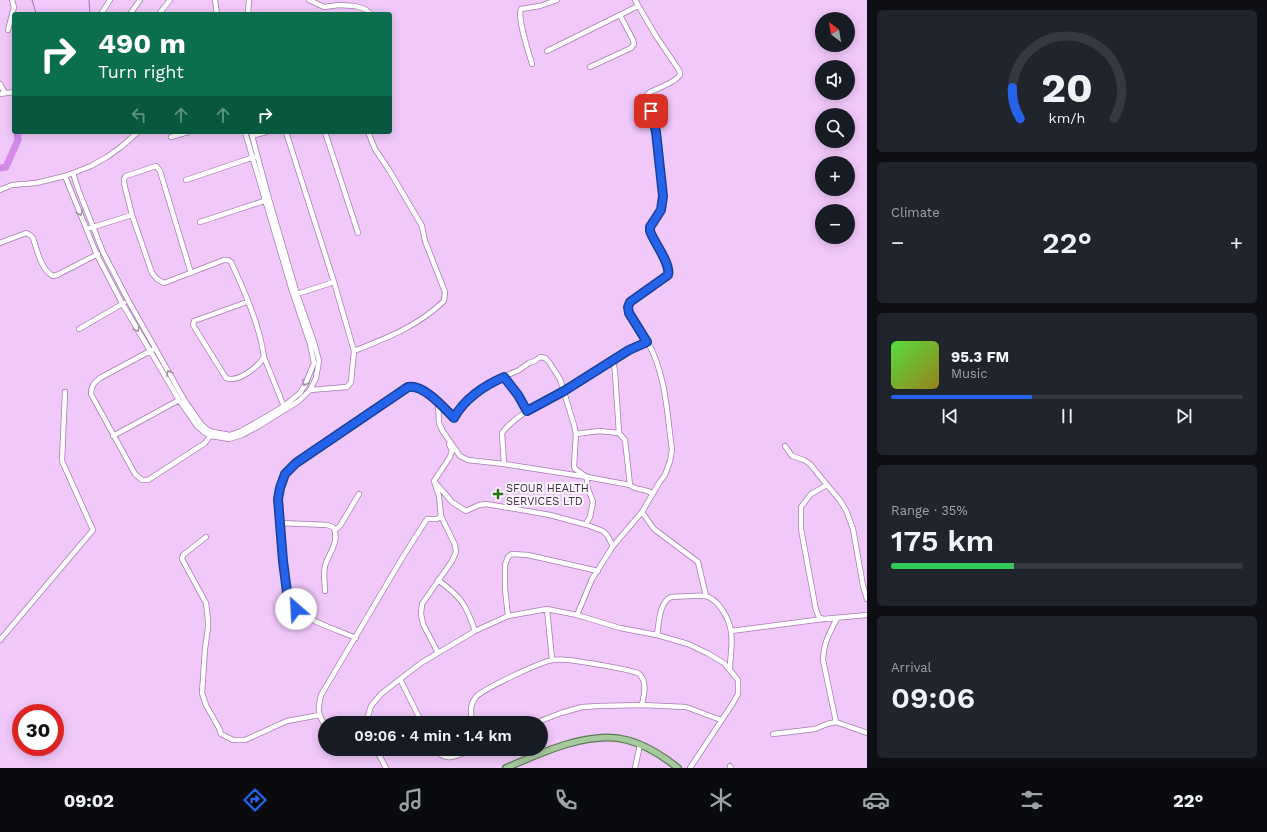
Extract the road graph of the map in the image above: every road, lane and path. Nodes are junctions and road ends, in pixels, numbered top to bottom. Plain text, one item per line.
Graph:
1 (12, 0) edge
2 (110, 0) edge
3 (140, 0) edge
4 (170, 0) edge
5 (215, 0) edge
6 (249, 0) edge
7 (309, 0) edge
8 (557, 0) edge
9 (635, 0) edge
10 (546, 2) edge
11 (638, 6) junction
12 (13, 12) edge
13 (102, 12) edge
14 (131, 12) edge
15 (161, 12) edge
16 (217, 12) edge
17 (248, 12) edge
18 (369, 12) edge
19 (12, 15) edge
20 (620, 15) junction
21 (8, 30) dead end
22 (547, 50) dead end
23 (532, 64) dead end
24 (590, 67) dead end
25 (0, 84) edge
26 (12, 92) edge
27 (2, 94) edge
28 (134, 134) edge
29 (181, 134) edge
30 (246, 134) edge
31 (251, 134) edge
32 (287, 134) edge
33 (326, 134) edge
34 (369, 134) edge
35 (171, 137) dead end
36 (254, 157) junction
37 (73, 173) junction
38 (66, 176) junction
39 (186, 180) dead end
40 (0, 190) edge
41 (267, 200) junction
42 (132, 215) junction
43 (200, 222) dead end
44 (93, 227) junction
45 (87, 229) junction
46 (358, 233) dead end
47 (0, 243) edge
48 (103, 252) junction
49 (97, 255) junction
50 (191, 273) junction
51 (334, 282) junction
52 (297, 294) junction
53 (128, 300) junction
54 (247, 302) junction
55 (122, 303) junction
56 (79, 329) dead end
57 (647, 342) junction
58 (153, 350) junction
59 (354, 351) junction
60 (264, 357) junction
61 (613, 360) junction
62 (504, 377) junction
63 (310, 390) junction
64 (564, 391) junction
65 (65, 392) dead end
66 (179, 400) junction
67 (285, 408) junction
68 (527, 411) junction
69 (454, 418) junction
70 (442, 430) junction
71 (620, 433) junction
72 (212, 434) junction
73 (576, 434) junction
74 (113, 436) junction
75 (785, 446) dead end
76 (504, 464) junction
77 (587, 477) junction
78 (434, 481) junction
79 (826, 485) junction
80 (630, 486) junction
81 (359, 494) dead end
82 (653, 494) junction
83 (642, 512) junction
84 (441, 516) junction
85 (280, 523) junction
86 (587, 525) junction
87 (335, 530) junction
88 (206, 537) dead end
89 (614, 546) junction
90 (598, 571) junction
91 (438, 580) junction
92 (325, 591) dead end
93 (706, 596) junction
94 (867, 599) edge
95 (547, 609) junction
96 (577, 615) junction
97 (867, 615) edge
98 (508, 616) junction
99 (837, 618) junction
100 (823, 619) junction
101 (475, 630) junction
102 (731, 631) junction
103 (657, 635) junction
104 (356, 638) junction
105 (0, 640) edge
106 (438, 653) junction
107 (552, 660) junction
108 (730, 669) junction
109 (400, 679) junction
110 (642, 706) junction
111 (320, 715) joint
112 (368, 716) edge
113 (418, 716) edge
114 (472, 716) edge
115 (548, 718) edge
116 (721, 720) junction
117 (836, 722) junction
118 (867, 732) edge
119 (773, 734) dead end
120 (640, 745) junction
121 (380, 756) edge
122 (442, 756) edge
123 (454, 756) edge
124 (386, 768) edge
125 (506, 768) edge
126 (635, 768) edge
127 (678, 768) edge
128 (690, 768) edge

1 - 12 street
2 - 13 street
3 - 14 street
4 - 15 street
5 - 16 street
6 - 17 street
7 - 18 street
8 - 10 street
9 - 11 street
10 - 23 street
11 - 20 street
11 - 57 street
19 - 21 street
20 - 22 street
20 - 24 street
25 - 27 street
26 - 27 street
28 - 37 street
29 - 35 street
30 - 36 street
31 - 36 street
32 - 51 street
33 - 46 street
34 - 59 street
36 - 39 street
36 - 41 street
37 - 38 street
37 - 44 street
38 - 40 street
38 -> 45 street
41 - 43 street
41 - 52 street
41 -> 67 street
42 - 44 street
42 - 50 street
42 - 50 street
44 - 45 street
44 - 48 street
45 - 49 street
47 - 49 street
48 - 49 street
48 - 53 street
49 - 55 street
50 - 54 street
51 - 52 street
51 - 59 street
52 - 63 street
53 - 55 street
53 - 58 street
54 - 60 street
54 - 60 street
55 - 56 street
55 -> 58 street
57 - 61 street
57 - 82 street
58 - 66 street
72 -> 58 street
58 - 74 street
59 - 63 street
60 - 67 street
61 - 64 street
61 - 71 street
62 - 64 street
62 - 68 street
62 - 69 street
63 - 67 street
64 - 68 street
64 - 73 street
65 - 105 street
66 - 72 street
66 - 74 street
67 - 72 street
68 - 76 street
69 - 70 street
69 - 85 street
70 - 76 street
70 - 78 street
71 - 73 street
71 - 80 street
72 - 74 street
73 - 77 street
75 - 79 street
76 - 77 street
77 - 80 street
77 - 86 street
78 - 84 street
78 - 86 street
79 - 94 street
79 - 100 street
80 - 82 street
81 - 87 street
82 - 83 street
83 - 89 street
83 - 93 street
84 - 91 street
84 - 104 street
85 - 87 street
85 - 104 street
86 - 89 street
87 - 92 street
88 - 111 street
89 - 90 street
90 - 96 street
90 - 98 street
91 - 101 street
91 - 106 street
93 - 102 street
93 - 103 street
95 - 96 street
95 - 98 street
95 - 107 street
96 - 103 street
97 - 99 street
98 - 101 street
99 - 100 street
99 - 117 street
100 - 102 street
101 - 106 street
102 - 108 street
103 - 108 street
104 - 111 street
106 - 109 street
107 - 110 street
107 - 114 street
108 - 116 street
109 - 112 street
109 - 113 street
110 - 115 street
110 - 116 street
116 - 128 street
117 - 118 street
117 - 119 street
120 - 125 main road
120 - 126 street
120 - 127 main road
121 - 124 street
122 - 123 street

